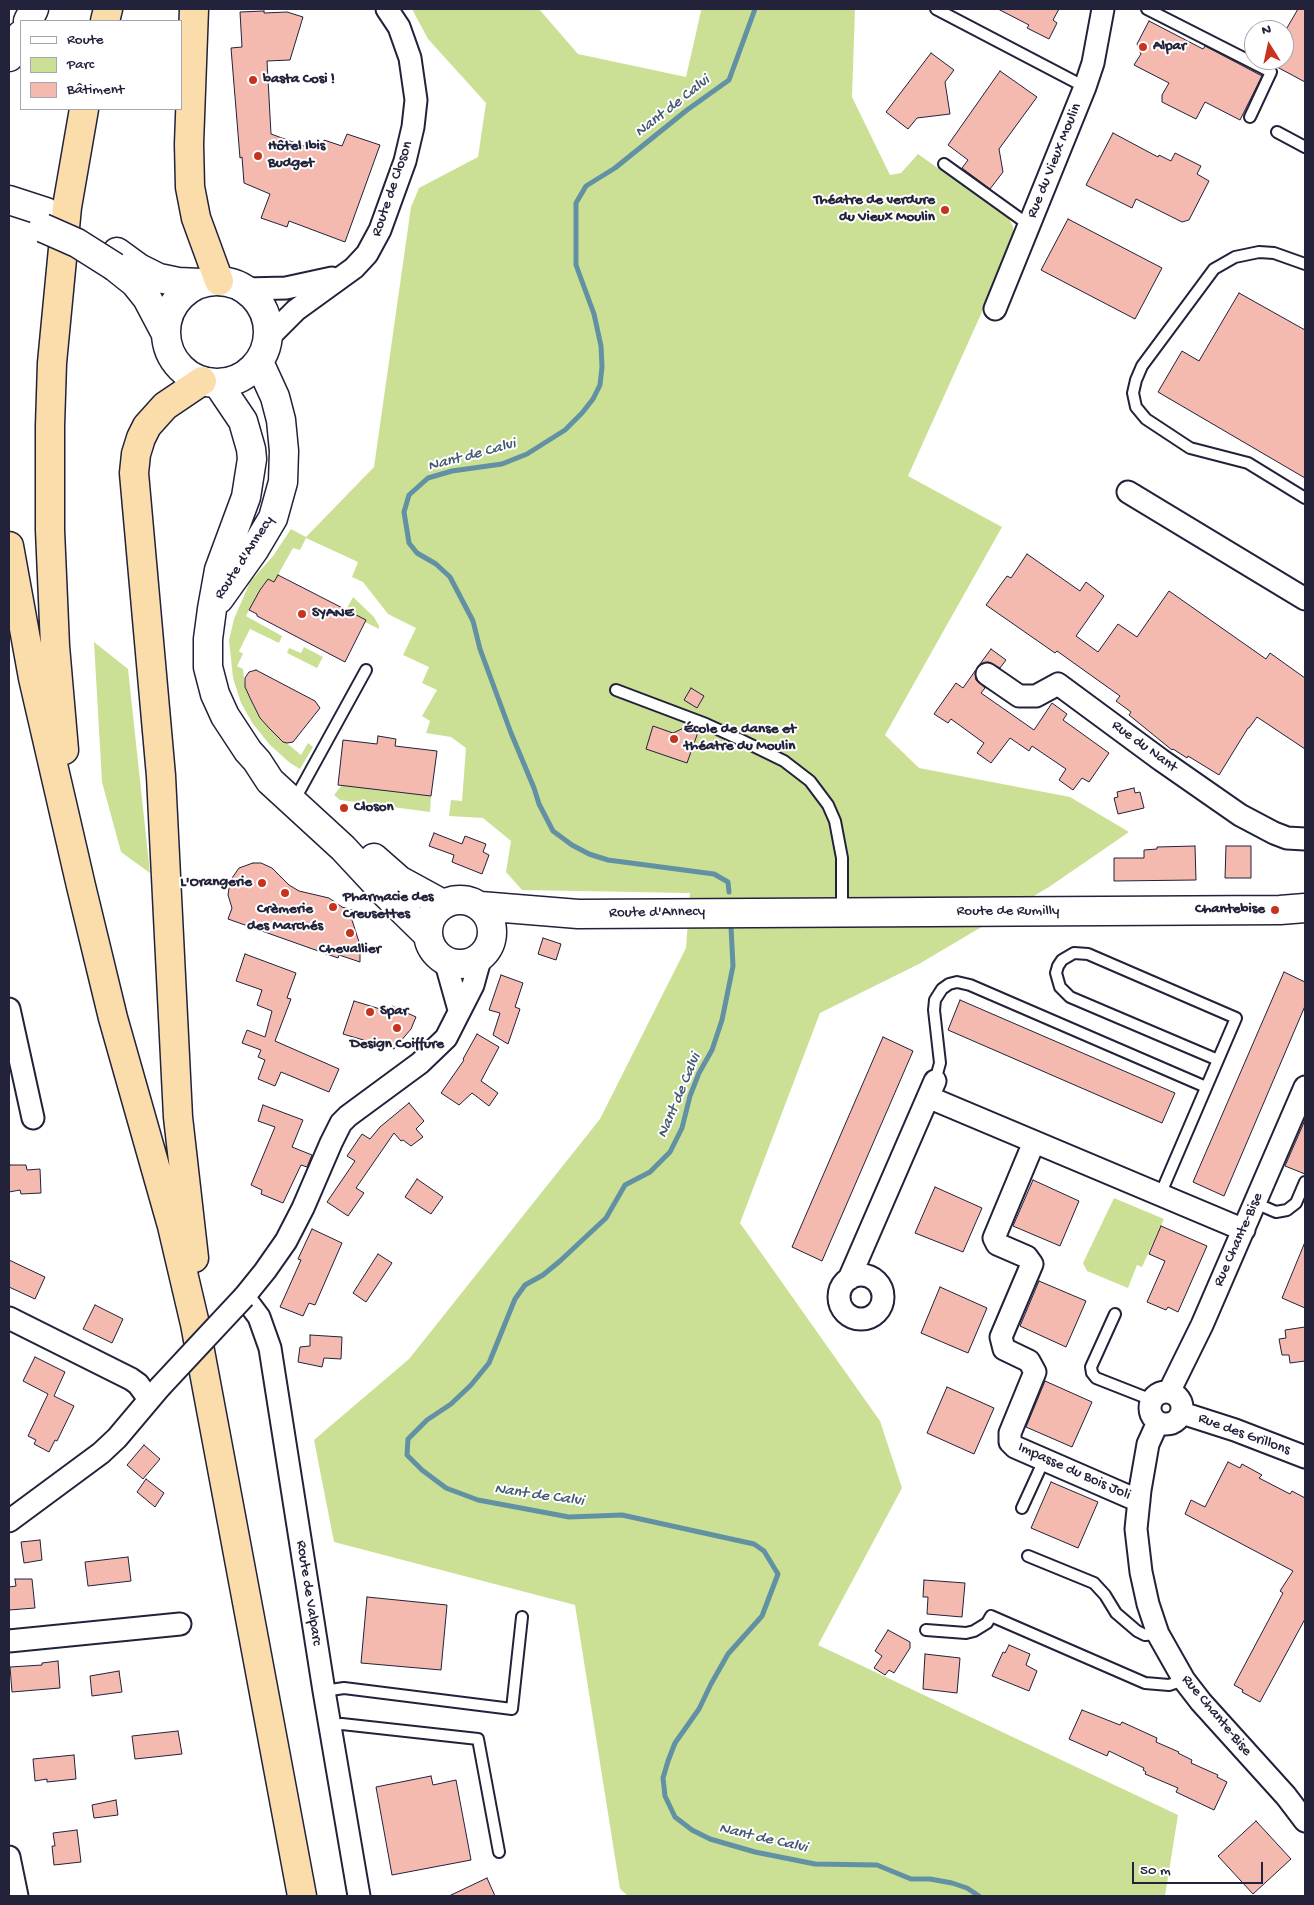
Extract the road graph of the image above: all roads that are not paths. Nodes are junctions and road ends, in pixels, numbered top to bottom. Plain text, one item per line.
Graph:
1 (15, 9) edge
2 (194, 9) edge
3 (387, 9) edge
4 (936, 9) edge
5 (1103, 9) edge
6 (1147, 9) edge
7 (9, 20) edge
8 (20, 37) edge
9 (9, 56) edge
10 (1085, 87) junction
11 (84, 110) edge
12 (1250, 117) dead end
13 (1277, 132) dead end
14 (1305, 147) edge
15 (944, 164) dead end
16 (9, 200) edge
17 (9, 215) edge
18 (44, 220) junction
19 (1029, 225) junction
20 (116, 260) junction
21 (1305, 264) edge
22 (347, 274) junction
23 (210, 282) junction
24 (246, 289) junction
25 (994, 309) dead end
26 (166, 334) junction
27 (269, 337) junction
28 (259, 362) junction
29 (210, 382) junction
30 (1128, 492) dead end
31 (1305, 498) edge
32 (9, 546) edge
33 (1305, 599) edge
34 (212, 609) junction
35 (366, 670) dead end
36 (987, 674) dead end
37 (616, 690) dead end
38 (258, 761) junction
39 (300, 790) junction
40 (1305, 838) edge
41 (443, 904) junction
42 (480, 906) junction
43 (842, 911) junction
44 (736, 912) joint
45 (1297, 912) edge
46 (578, 914) junction
47 (428, 935) junction
48 (486, 947) junction
49 (100, 958) junction
50 (445, 960) junction
51 (9, 1009) edge
52 (459, 1010) junction
53 (1218, 1060) junction
54 (1206, 1087) junction
55 (1305, 1087) edge
56 (931, 1089) junction
57 (33, 1118) dead end
58 (1034, 1142) junction
59 (1305, 1182) edge
60 (1160, 1195) junction
61 (1255, 1203) junction
62 (1244, 1230) junction
63 (849, 1279) dead end
64 (244, 1297) junction
65 (1115, 1314) dead end
66 (9, 1318) edge
67 (209, 1392) junction
68 (154, 1393) junction
69 (1161, 1396) junction
70 (1182, 1413) junction
71 (1158, 1422) junction
72 (1305, 1457) edge
73 (1044, 1460) junction
74 (1139, 1501) junction
75 (1022, 1508) dead end
76 (9, 1521) edge
77 (1028, 1556) dead end
78 (522, 1617) dead end
79 (180, 1624) dead end
80 (926, 1630) dead end
81 (1158, 1634) junction
82 (9, 1641) edge
83 (1184, 1680) junction
84 (324, 1691) junction
85 (330, 1726) junction
86 (1305, 1821) edge
87 (499, 1852) dead end
88 (9, 1857) edge
89 (17, 1896) edge
90 (302, 1896) edge
91 (358, 1896) edge

1 - 7 main road
2 - 23 highway
3 - 22 street, Route de Closon
4 - 10 lane
5 - 10 street, Rue du Vieux Moulin
6 - 12 lane
8 - 9 main road
10 - 19 street, Rue du Vieux Moulin
11 - 49 highway
13 - 14 lane
15 - 19 lane
16 - 18 main road
17 - 18 main road
18 - 20 main road
19 - 25 street, Rue du Vieux Moulin
20 - 23 main road
20 - 26 main road
21 - 31 lane
22 - 24 street, Route de Closon
22 - 27 street, Route de Closon
23 - 24 main road
23 - 26 main road
24 - 27 main road
26 - 29 main road
27 - 28 main road
28 - 29 main road
28 - 34 main road, Route d'Annecy
29 - 34 main road, Route d'Annecy
29 - 67 highway
30 - 33 street
32 - 49 highway
34 - 38 main road, Route d'Annecy
35 - 39 lane
36 - 40 street, Rue du Nant
37 - 43 lane
38 - 39 main road, Route d'Annecy
38 - 47 main road, Route d'Annecy
39 - 41 main road, Route d'Annecy
41 - 42 main road
41 - 47 main road
42 - 46 main road, Route d'Annecy
42 - 48 main road
43 - 44 main road, Route de Rumilly
43 - 45 main road, Route de Rumilly
44 - 46 main road, Route d'Annecy
46 - 48 main road, Route d'Annecy
47 - 50 main road
48 - 50 main road
48 - 52 street
49 - 67 highway
50 - 52 street
51 - 57 street
52 - 64 street
53 - 53 lane
53 - 54 lane
54 - 56 lane
54 - 60 lane
55 - 61 street, Rue Chante-Bise
56 - 58 street
56 - 63 street
58 - 60 street
58 - 73 street, Impasse du Bois Joli
59 - 61 lane
60 - 62 street
61 - 62 street, Rue Chante-Bise
62 - 69 street, Rue Chante-Bise
64 - 68 street, bridge
64 - 84 street, Route de Valparc
65 - 69 lane
66 - 68 street
67 - 90 highway
68 - 76 street
69 - 70 street
69 - 71 street
70 - 71 street
70 - 72 street, Rue des Grillons
71 - 74 street, Rue Chante-Bise
73 - 74 street, Impasse du Bois Joli
73 - 75 lane
74 - 81 street, Rue Chante-Bise
77 - 81 lane
78 - 84 lane
79 - 82 street
80 - 83 lane
81 - 83 street, Rue Chante-Bise
83 - 86 street, Rue Chante-Bise
84 - 85 street, Route de Valparc
85 - 87 lane
85 - 91 street, Route de Valparc
88 - 89 street

